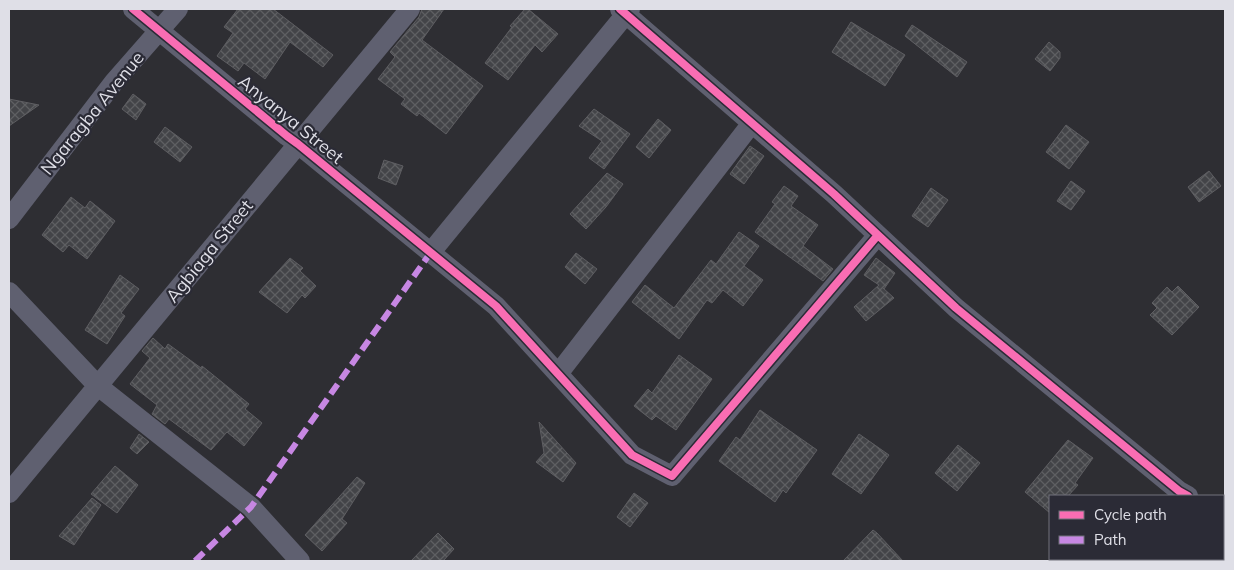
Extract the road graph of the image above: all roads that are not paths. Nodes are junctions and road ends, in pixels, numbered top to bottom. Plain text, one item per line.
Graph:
1 (133, 9) edge
2 (178, 9) edge
3 (410, 9) edge
4 (625, 10) edge
5 (160, 30) junction
6 (752, 123) junction
7 (298, 144) junction
8 (9, 219) edge
9 (878, 235) junction
10 (431, 252) junction
11 (9, 292) edge
12 (558, 374) junction
13 (98, 386) junction
14 (9, 493) edge
15 (1187, 495) edge
16 (300, 561) edge

1 - 5 street, Anyanya Street
2 - 5 street, Ngaragba Avenue
3 - 7 street, Agbiaga Street
4 - 6 street
4 - 10 street
5 - 7 street, Anyanya Street
5 - 8 street, Ngaragba Avenue
6 - 9 street
6 - 12 street
7 - 10 street, Anyanya Street
7 - 13 street, Agbiaga Street
9 - 12 street, Anyanya Street
9 - 15 street
10 - 12 street, Anyanya Street
11 - 13 street
13 - 14 street, Agbiaga Street
13 - 16 street

